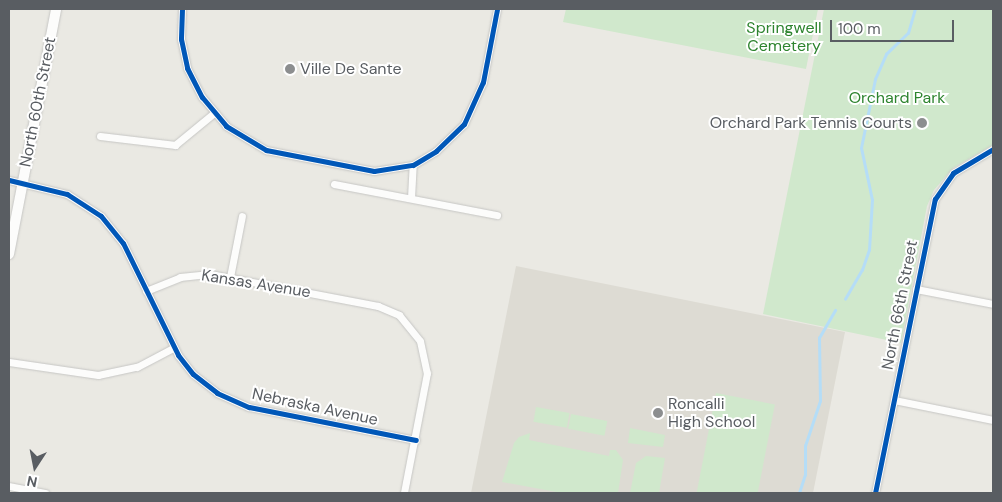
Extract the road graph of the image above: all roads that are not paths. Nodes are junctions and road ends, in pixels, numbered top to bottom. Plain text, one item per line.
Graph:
1 (56, 9) edge
2 (182, 9) edge
3 (497, 9) edge
4 (214, 113) junction
5 (100, 136) dead end
6 (993, 149) edge
7 (413, 165) junction
8 (9, 180) edge
9 (23, 182) junction
10 (334, 184) dead end
11 (410, 198) junction
12 (497, 215) dead end
13 (242, 216) dead end
14 (9, 254) edge
15 (230, 277) junction
16 (916, 289) junction
17 (146, 291) junction
18 (993, 304) edge
19 (173, 348) junction
20 (9, 362) edge
21 (894, 400) junction
22 (993, 420) edge
23 (416, 440) junction
24 (9, 486) edge
25 (46, 493) edge
26 (404, 493) edge
27 (875, 493) edge

1 - 9 main road, North 60th Street
2 - 4 street
3 - 7 street
4 - 5 street
4 - 7 street
6 - 16 street, North 66th Street
7 - 11 street
8 - 9 street
9 - 14 main road, North 60th Street
9 - 17 street
10 - 11 street
11 - 12 street
13 - 15 street
15 - 17 street, Kansas Avenue
15 - 23 street, Kansas Avenue
16 - 18 street
16 - 21 street, North 66th Street
17 - 19 street, Nebraska Avenue
19 - 20 street
19 - 23 street, Nebraska Avenue
21 - 22 street
21 - 27 street, North 66th Street
23 - 26 street
24 - 25 street

